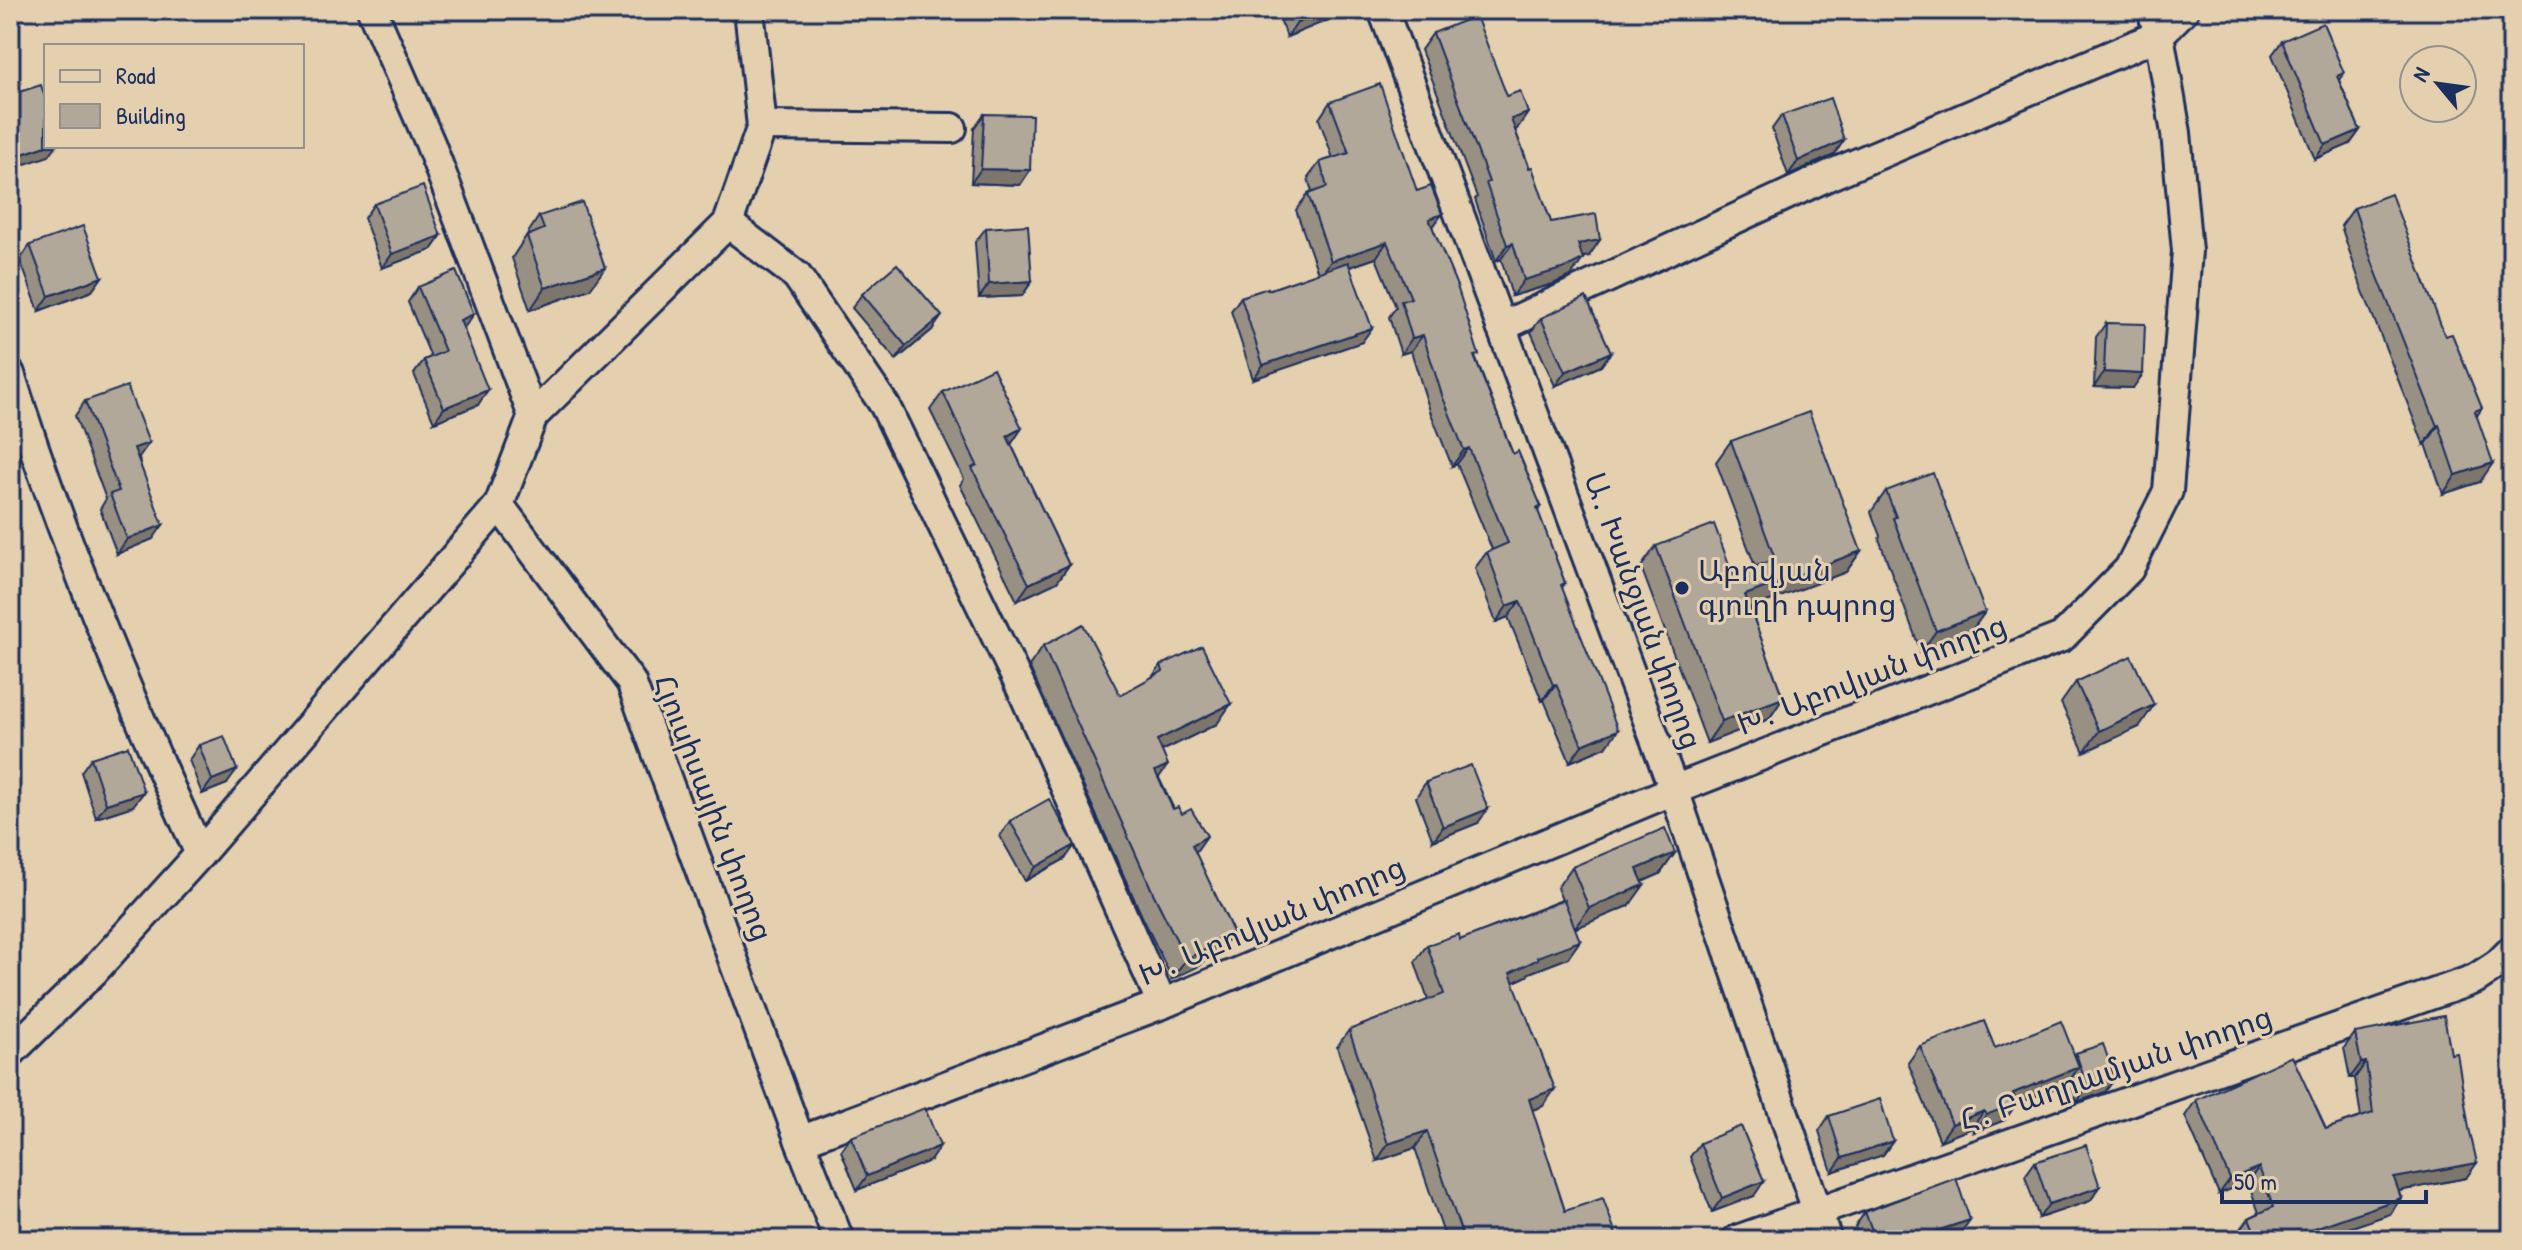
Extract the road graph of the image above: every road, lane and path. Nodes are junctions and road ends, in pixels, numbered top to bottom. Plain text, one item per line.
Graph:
1 (372, 10) edge
2 (749, 10) edge
3 (1383, 10) edge
4 (2184, 10) edge
5 (2155, 23) edge
6 (762, 126) junction
7 (952, 128) dead end
8 (728, 223) junction
9 (1501, 327) junction
10 (10, 374) edge
11 (533, 416) junction
12 (499, 505) junction
13 (1674, 790) junction
14 (200, 854) junction
15 (2512, 950) edge
16 (1162, 1004) junction
17 (10, 1053) edge
18 (800, 1141) junction
19 (1817, 1210) junction
20 (839, 1240) edge
21 (1737, 1240) edge
22 (1827, 1240) edge

1 - 11 street
2 - 6 street
3 - 9 street, Ա․ Խանջյան փողոց
4 - 5 street
5 - 9 street
5 - 13 street, Խ․ Աբովյան փողոց
6 - 7 street
6 - 8 street
8 - 11 street
8 - 16 street
9 - 13 street, Ա․ Խանջյան փողոց
10 - 14 street
11 - 12 street
12 - 14 street
12 - 18 street, Հյուսիսային փողոց
13 - 16 street, Խ․ Աբովյան փողոց
13 - 19 street, Ա․ Խանջյան փողոց
14 - 17 street
15 - 19 street, Հ․ Բաղրամյան փողոց
16 - 18 street, Խ․ Աբովյան փողոց
18 - 20 street, Հյուսիսային փողոց
19 - 21 street, Հ․ Բաղրամյան փողոց
19 - 22 street, Ա․ Խանջյան փողոց

